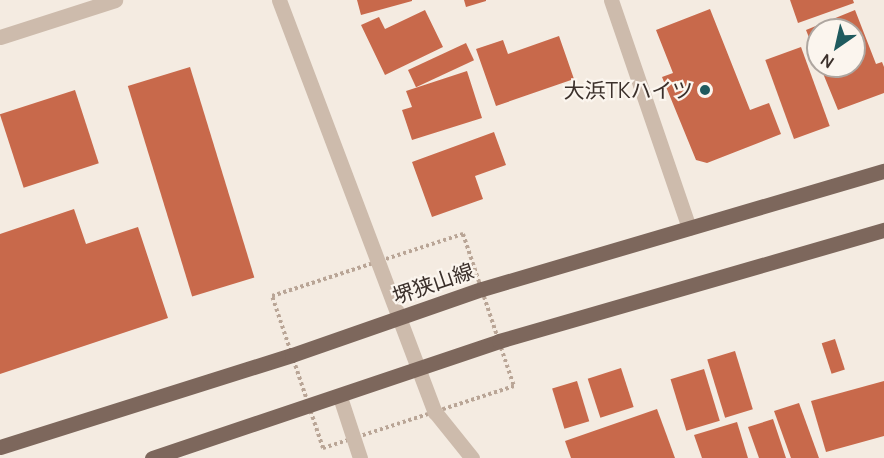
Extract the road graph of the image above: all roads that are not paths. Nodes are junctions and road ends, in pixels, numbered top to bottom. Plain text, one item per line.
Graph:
1 (116, 0) edge
2 (279, 0) edge
3 (611, 0) edge
4 (0, 37) edge
5 (884, 171) edge
6 (689, 228) junction
7 (884, 230) edge
8 (400, 317) junction
9 (419, 369) junction
10 (340, 396) junction
11 (0, 447) edge
12 (152, 458) edge
13 (360, 458) edge
14 (472, 458) edge

1 - 4 street
2 - 8 street
3 - 6 street
5 - 6 main road, 堺狭山線
6 - 8 main road, 堺狭山線
7 - 9 main road
8 - 9 street
8 - 11 main road, 堺狭山線
9 - 10 main road
9 - 14 street
10 - 12 main road
10 - 13 street

